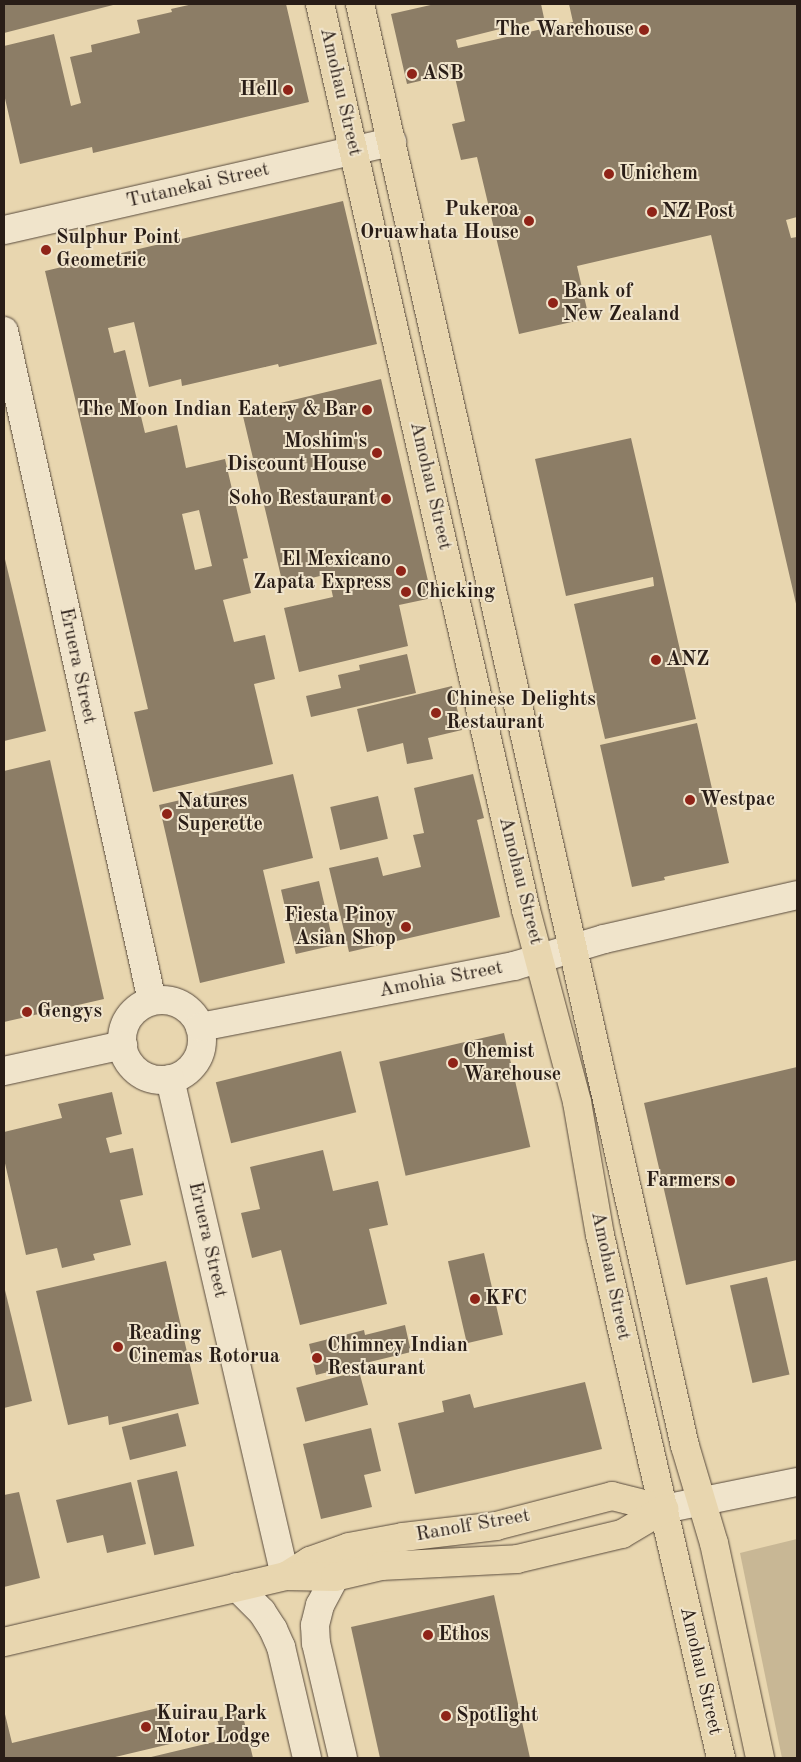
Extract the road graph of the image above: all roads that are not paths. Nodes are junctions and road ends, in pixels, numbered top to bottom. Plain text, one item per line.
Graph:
1 (320, 4) edge
2 (360, 4) edge
3 (392, 142) junction
4 (354, 151) junction
5 (4, 230) edge
6 (4, 331) edge
7 (797, 895) edge
8 (575, 948) junction
9 (539, 959) junction
10 (152, 1001) junction
11 (200, 1027) junction
12 (123, 1045) junction
13 (4, 1072) edge
14 (170, 1078) junction
15 (797, 1482) edge
16 (701, 1502) junction
17 (664, 1509) junction
18 (285, 1576) junction
19 (335, 1577) junction
20 (237, 1587) junction
21 (4, 1642) edge
22 (307, 1758) edge
23 (343, 1758) edge
24 (721, 1758) edge
25 (760, 1758) edge

1 - 4 main road, Amohau Street
2 - 3 main road, Amohau Street
3 - 4 street, Tutanekai Street
3 - 8 main road, Amohau Street
4 - 5 street, Tutanekai Street
4 - 9 main road, Amohau Street
6 - 10 street, Eruera Street
7 - 8 street, Amohia Street
8 - 9 street, Amohia Street
8 - 16 main road, Amohau Street
9 - 11 street, Amohia Street
9 - 17 main road, Amohau Street
10 - 11 street
10 - 12 street
11 - 14 street
12 - 13 street
12 - 14 street
14 - 18 street, Eruera Street
15 - 16 street, Ranolf Street
16 - 17 street, Ranolf Street
16 - 25 main road, Amohau Street
17 - 18 main road, Ranolf Street
17 - 19 main road, Ranolf Street
17 - 24 main road, Amohau Street
18 - 19 main road, Ranolf Street
18 - 20 main road, Ranolf Street
19 - 23 street
20 - 21 main road, Ranolf Street
20 - 22 street

